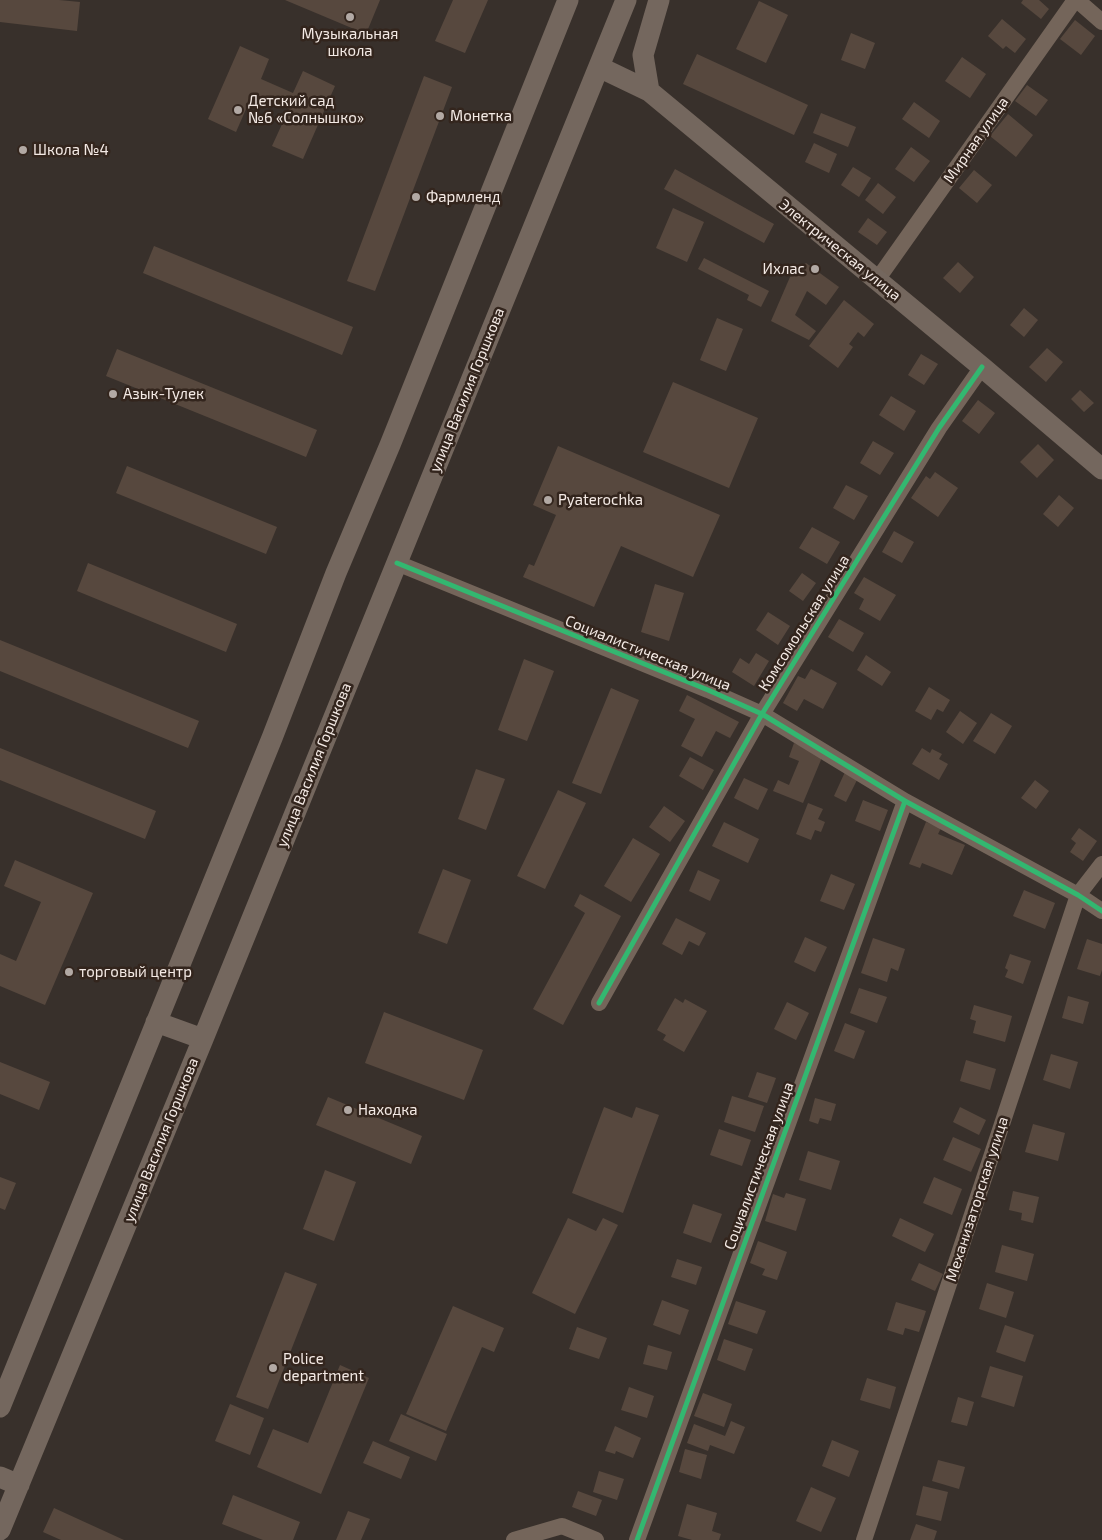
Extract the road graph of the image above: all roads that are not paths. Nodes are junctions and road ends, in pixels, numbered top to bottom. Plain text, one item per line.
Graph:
1 (568, 0) edge
2 (626, 0) edge
3 (659, 0) edge
4 (1076, 0) edge
5 (1102, 22) edge
6 (599, 67) junction
7 (649, 91) junction
8 (877, 280) junction
9 (982, 367) junction
10 (1102, 469) edge
11 (397, 564) junction
12 (762, 714) junction
13 (905, 800) junction
14 (1102, 864) edge
15 (1078, 895) junction
16 (1102, 911) edge
17 (599, 1003) dead end
18 (156, 1022) junction
19 (203, 1039) junction
20 (0, 1408) edge
21 (9, 1481) edge
22 (0, 1530) edge
23 (514, 1540) edge
24 (596, 1540) edge
25 (637, 1540) edge
26 (864, 1540) edge

1 - 18 main road
2 - 6 main road, улица Василия Горшкова
3 - 7 main road
4 - 5 street, Мирная улица
4 - 8 street, Мирная улица
6 - 7 main road, Электрическая улица
6 - 11 main road, улица Василия Горшкова
7 - 8 main road, Электрическая улица
8 - 9 main road, Электрическая улица
9 - 10 main road, Электрическая улица
9 - 12 street, Комсомольская улица
11 - 12 street, Социалистическая улица
11 - 19 main road, улица Василия Горшкова
12 - 13 street, Социалистическая улица
12 - 17 street, Комсомольская улица
13 - 15 street, Социалистическая улица
13 - 25 street, Социалистическая улица
14 - 15 street, Механизаторская улица
15 - 16 street, Социалистическая улица
15 - 26 street, Механизаторская улица
18 - 19 main road
18 - 20 main road
19 - 21 main road, улица Василия Горшкова
21 - 22 main road, улица Василия Горшкова
23 - 24 street

